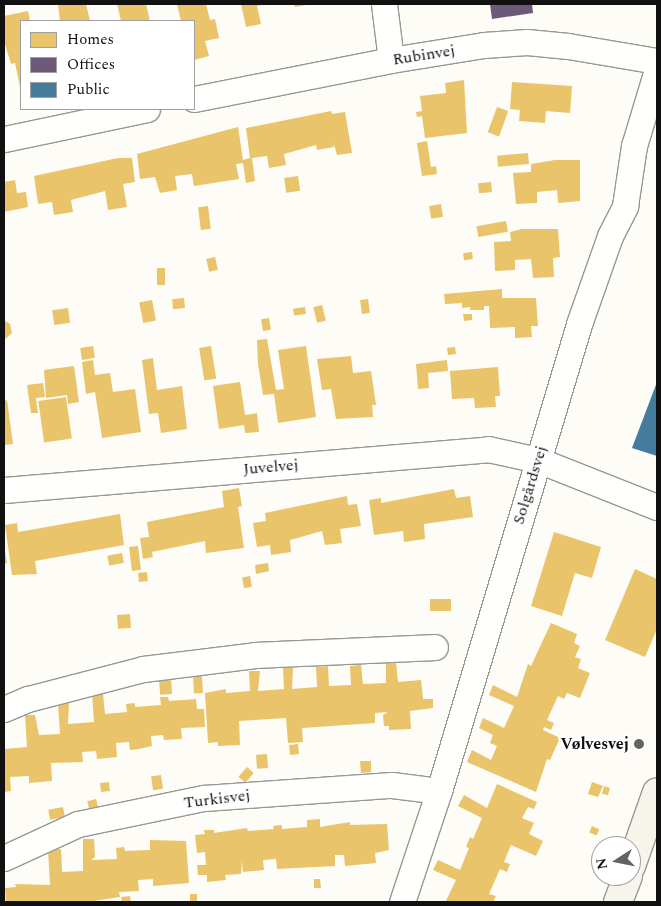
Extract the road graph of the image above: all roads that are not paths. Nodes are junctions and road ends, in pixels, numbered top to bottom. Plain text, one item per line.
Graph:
1 (384, 4) edge
2 (391, 60) junction
3 (657, 61) edge
4 (657, 70) edge
5 (195, 100) edge
6 (142, 110) edge
7 (4, 139) edge
8 (538, 460) junction
9 (4, 490) edge
10 (657, 507) edge
11 (435, 647) dead end
12 (4, 709) edge
13 (439, 790) junction
14 (657, 792) edge
15 (641, 838) edge
16 (4, 858) edge
17 (624, 886) edge
18 (402, 902) edge
19 (618, 902) edge

1 - 2 street
2 - 3 street, Rubinvej
2 - 5 street, Rubinvej
4 - 8 street, Solgårdsvej
6 - 7 street
8 - 9 street, Juvelvej
8 - 10 street
8 - 13 street, Solgårdsvej
11 - 12 street
13 - 16 street, Turkisvej
13 - 18 street, Solgårdsvej
14 - 15 main road
17 - 19 main road

